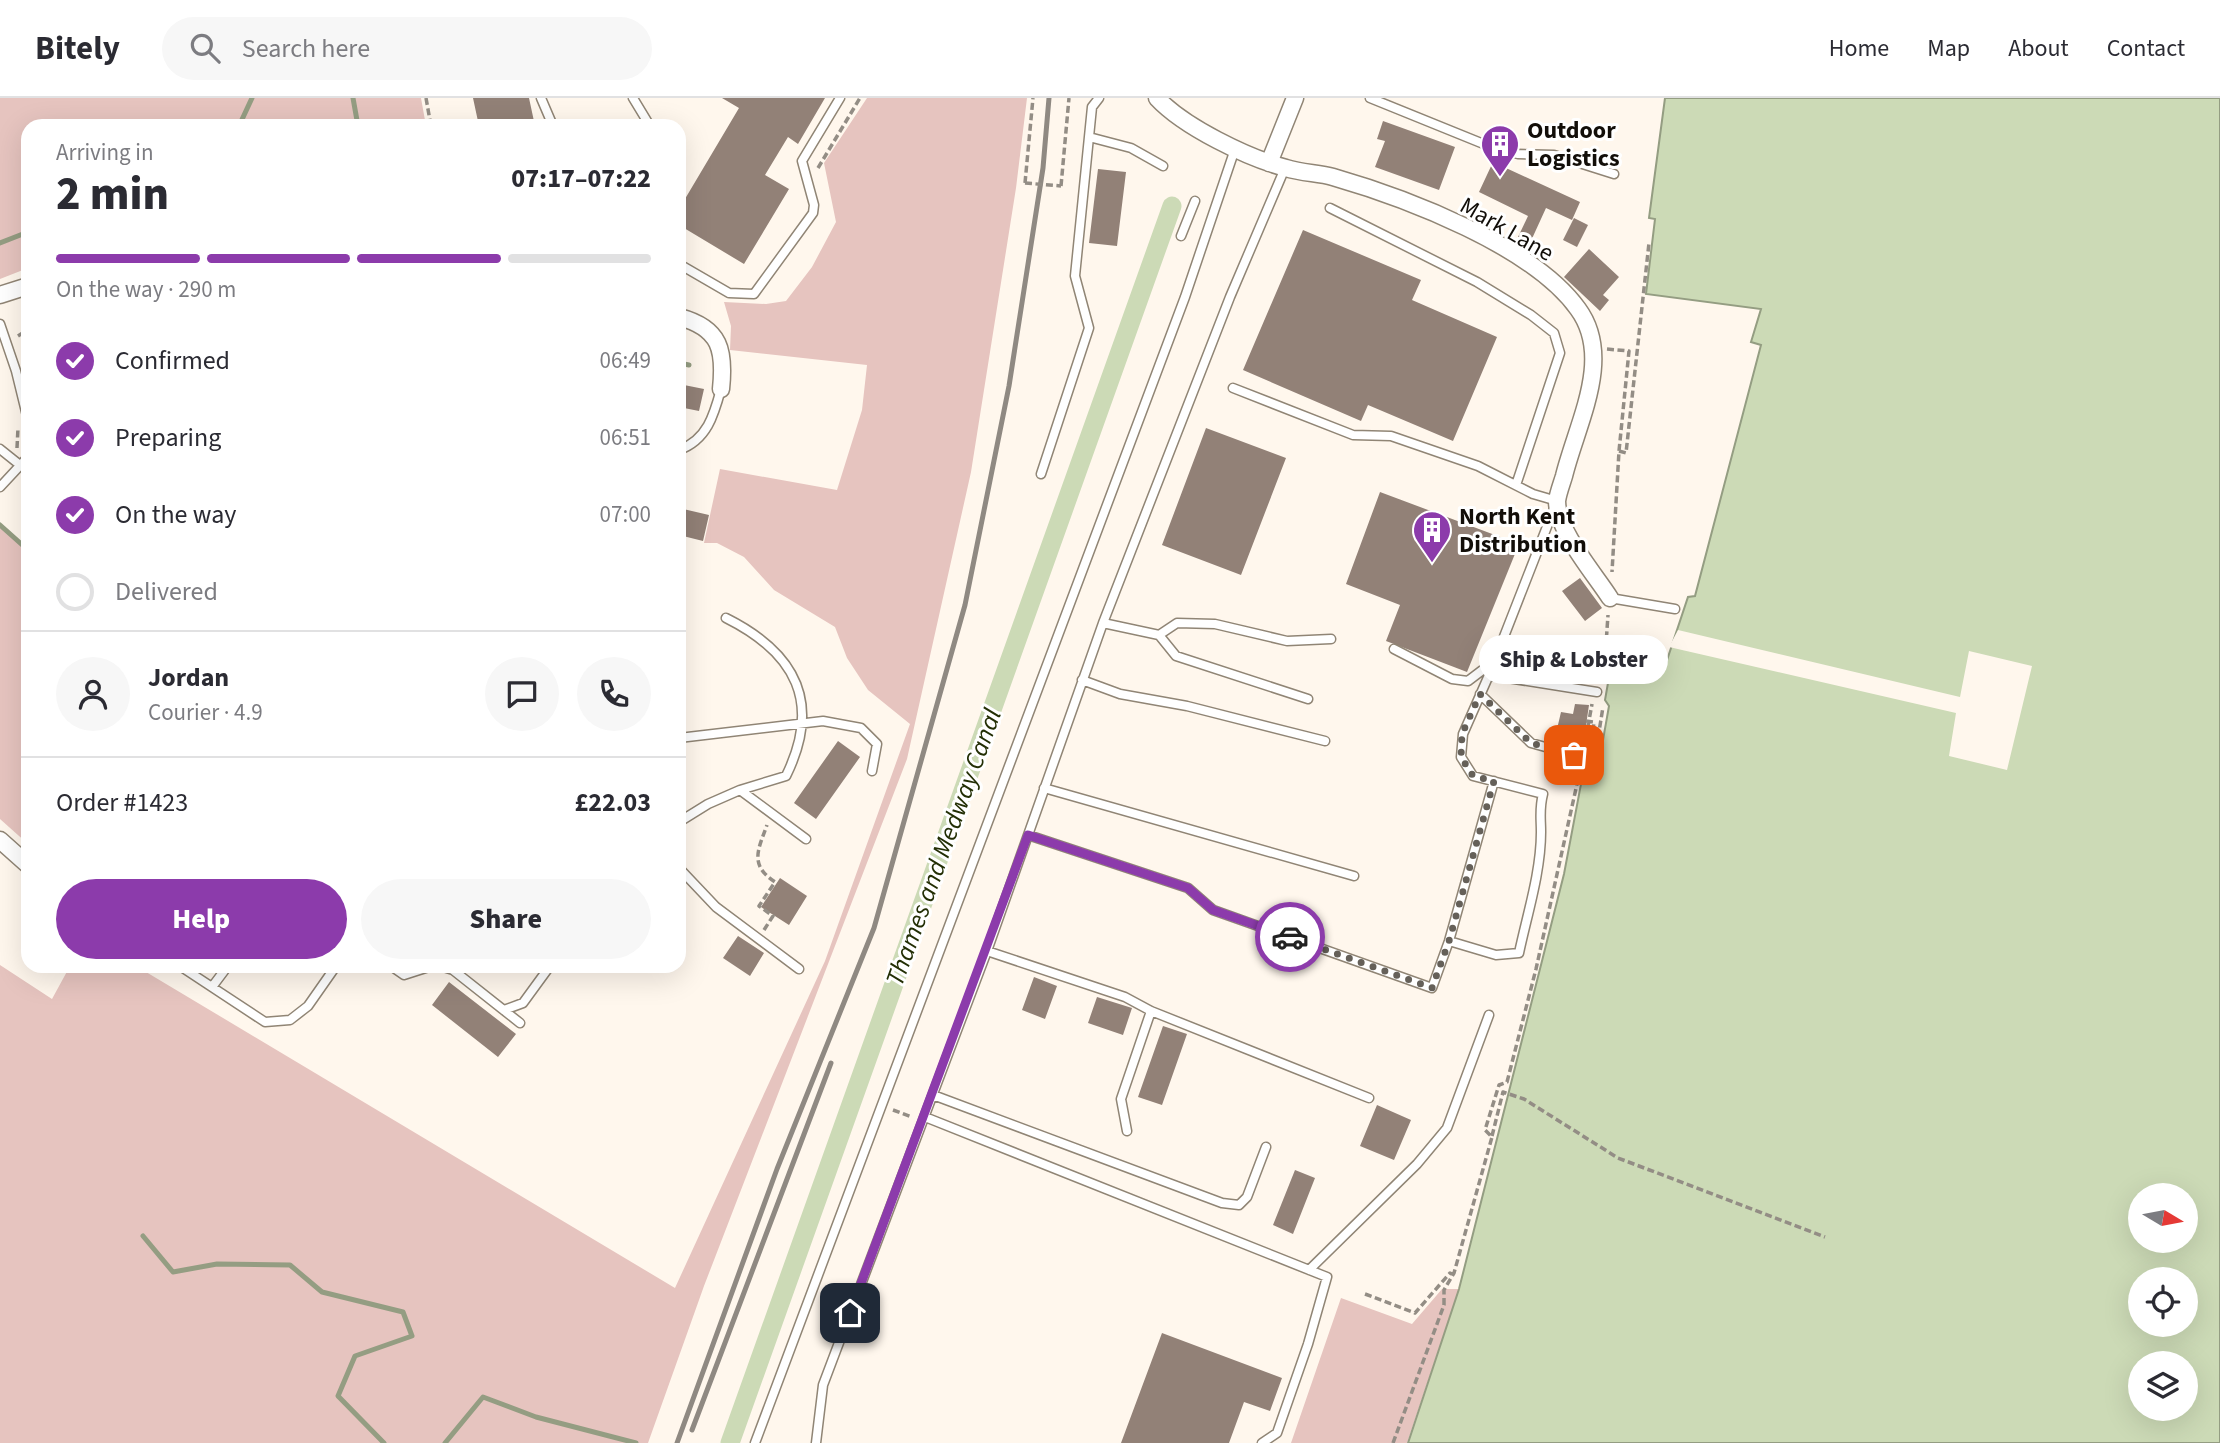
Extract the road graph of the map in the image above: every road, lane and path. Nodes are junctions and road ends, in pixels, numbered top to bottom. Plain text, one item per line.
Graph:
1 (426, 98) edge
2 (541, 98) edge
3 (633, 98) edge
4 (840, 98) edge
5 (859, 98) edge
6 (1033, 98) edge
7 (1069, 98) edge
8 (1098, 98) edge
9 (1157, 98) edge
10 (1295, 98) edge
11 (1370, 98) edge
12 (429, 119) edge
13 (550, 119) edge
14 (646, 119) edge
15 (1089, 137) junction
16 (1236, 146) junction
17 (1269, 163) junction
18 (1163, 166) dead end
19 (1285, 168) junction
20 (818, 171) dead end
21 (1614, 174) dead end
22 (1195, 201) dead end
23 (1330, 208) dead end
24 (1181, 236) dead end
25 (1649, 243) dead end
26 (686, 268) edge
27 (21, 288) edge
28 (0, 295) edge
29 (686, 320) edge
30 (0, 324) edge
31 (21, 334) edge
32 (6, 341) junction
33 (1595, 347) junction
34 (16, 371) junction
35 (21, 373) edge
36 (1233, 388) dead end
37 (721, 389) joint
38 (21, 391) edge
39 (686, 446) edge
40 (0, 449) edge
41 (1619, 452) junction
42 (20, 465) joint
43 (1041, 474) dead end
44 (1516, 485) junction
45 (0, 486) edge
46 (1558, 501) junction
47 (1610, 598) junction
48 (1675, 609) dead end
49 (726, 618) dead end
50 (1103, 623) junction
51 (1159, 635) junction
52 (1331, 639) dead end
53 (1394, 649) dead end
54 (1493, 662) junction
55 (1489, 676) junction
56 (1082, 680) junction
57 (1597, 692) junction
58 (1480, 694) junction
59 (1308, 699) dead end
60 (1603, 707) dead end
61 (1588, 721) junction
62 (800, 722) junction
63 (1599, 732) junction
64 (686, 737) edge
65 (1325, 741) dead end
66 (1574, 755) dead end
67 (1593, 769) dead end
68 (872, 771) dead end
69 (1494, 781) junction
70 (1044, 788) junction
71 (740, 790) junction
72 (774, 815) junction
73 (686, 818) edge
74 (1028, 835) junction
75 (806, 839) dead end
76 (0, 840) edge
77 (21, 859) edge
78 (686, 875) edge
79 (1354, 876) dead end
80 (756, 926) dead end
81 (1449, 941) junction
82 (987, 951) junction
83 (799, 969) dead end
84 (191, 973) edge
85 (222, 973) edge
86 (331, 973) edge
87 (457, 973) edge
88 (545, 973) edge
89 (212, 987) junction
90 (504, 1010) junction
91 (1151, 1011) junction
92 (1489, 1015) dead end
93 (520, 1023) dead end
94 (933, 1095) junction
95 (1369, 1098) dead end
96 (881, 1106) junction
97 (924, 1120) junction
98 (1127, 1131) dead end
99 (1492, 1137) junction
100 (1266, 1147) dead end
101 (1825, 1237) dead end
102 (1309, 1270) junction
103 (1452, 1274) junction
104 (1365, 1294) dead end
105 (755, 1443) edge
106 (816, 1443) edge
107 (1262, 1443) edge
108 (1393, 1443) edge

1 - 12 path
2 - 13 lane
3 - 14 lane
4 - 26 lane
5 - 20 path
6 - 7 path, bridge
8 - 15 lane
9 - 16 street, Mark Lane
10 - 17 street
11 - 21 lane
15 - 18 lane
15 - 43 lane
16 - 17 street, Mark Lane
16 - 96 lane
17 - 19 street, Mark Lane
19 - 33 street, Mark Lane
19 - 50 lane
22 - 24 lane
23 - 44 lane
25 - 41 path
27 - 28 street
29 - 37 street
30 - 32 lane
31 - 32 path
32 - 34 lane
33 - 41 path
33 - 46 street
34 - 35 lane
34 - 38 lane
36 - 44 lane
37 - 39 lane
40 - 42 lane
41 - 47 path
42 - 45 lane
44 - 46 lane
46 - 47 street
46 - 54 lane
47 - 48 lane
47 - 57 path
49 - 62 lane
50 - 51 lane
50 - 56 lane
51 - 52 lane
51 - 59 lane
53 - 54 lane
54 - 55 lane
55 - 57 lane
55 - 58 lane
56 - 65 lane
56 - 70 lane
57 - 61 path
58 - 66 lane
58 - 69 lane
60 - 63 path
61 - 63 path
61 - 99 path
62 - 64 lane
62 - 68 lane
62 - 71 lane
63 - 67 path
69 - 81 lane
69 - 81 lane
70 - 74 lane
70 - 79 lane
71 - 72 lane
71 - 73 lane
72 - 75 lane
72 - 80 path
74 - 81 lane
74 - 82 lane
76 - 77 street
78 - 83 lane
82 - 91 lane
82 - 94 lane
84 - 89 lane
85 - 89 lane
86 - 89 lane
87 - 90 lane
88 - 90 lane
90 - 93 lane
91 - 95 lane
91 - 98 lane
92 - 102 lane
94 - 97 lane
94 - 100 lane
96 - 97 path
96 - 105 lane
97 - 102 lane
97 - 106 lane
99 - 101 path
99 - 103 path
102 - 107 lane
103 - 104 path
103 - 108 path

